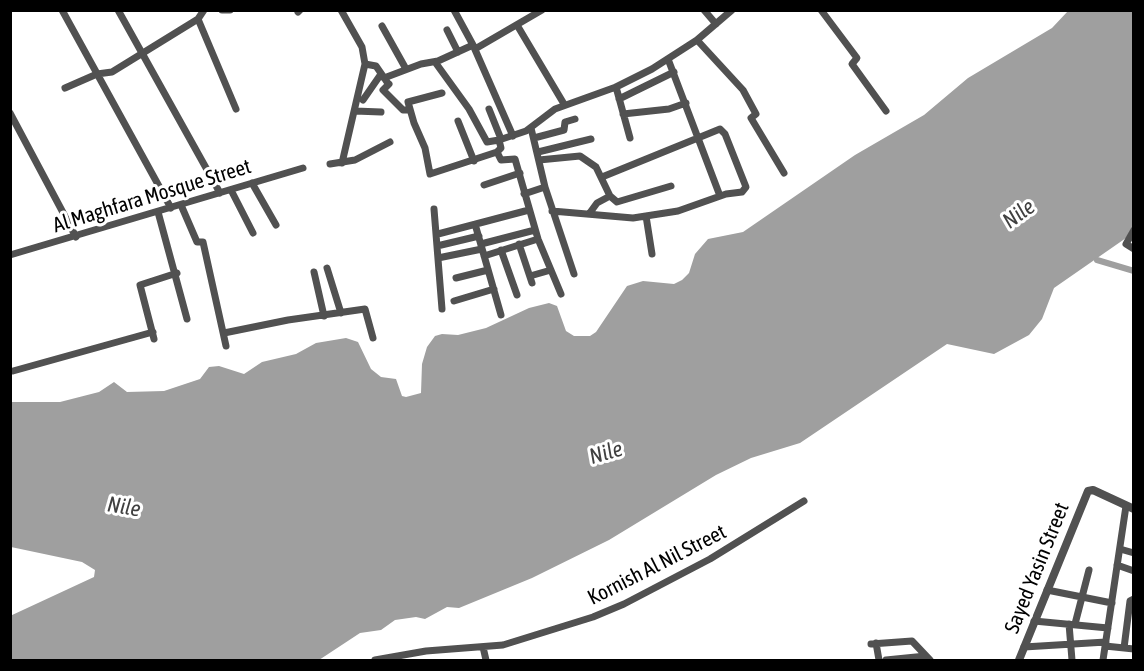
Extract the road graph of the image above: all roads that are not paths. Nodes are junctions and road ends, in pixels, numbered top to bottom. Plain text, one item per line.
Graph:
1 (62, 10) edge
2 (118, 10) edge
3 (204, 10) edge
4 (222, 10) edge
5 (230, 10) edge
6 (341, 10) edge
7 (454, 10) edge
8 (542, 10) edge
9 (704, 10) edge
10 (732, 10) edge
11 (821, 10) edge
12 (198, 19) junction
13 (716, 24) junction
14 (517, 25) junction
15 (382, 26) dead end
16 (447, 30) dead end
17 (697, 39) junction
18 (474, 47) junction
19 (458, 52) junction
20 (142, 54) junction
21 (668, 59) junction
22 (435, 62) junction
23 (365, 64) junction
24 (406, 69) junction
25 (674, 72) junction
26 (96, 74) junction
27 (386, 81) junction
28 (65, 87) dead end
29 (616, 87) junction
30 (442, 93) dead end
31 (619, 99) junction
32 (363, 100) dead end
33 (686, 103) junction
34 (564, 104) junction
35 (236, 109) dead end
36 (489, 109) dead end
37 (410, 110) junction
38 (355, 111) junction
39 (886, 111) dead end
40 (381, 112) dead end
41 (10, 113) edge
42 (623, 114) junction
43 (575, 119) dead end
44 (458, 121) dead end
45 (531, 128) junction
46 (513, 136) junction
47 (699, 136) junction
48 (534, 138) junction
49 (630, 138) dead end
50 (500, 139) junction
51 (591, 139) dead end
52 (390, 142) dead end
53 (497, 152) junction
54 (538, 152) junction
55 (540, 160) junction
56 (474, 161) junction
57 (342, 163) junction
58 (330, 164) dead end
59 (303, 168) dead end
60 (520, 173) junction
61 (784, 173) dead end
62 (602, 177) junction
63 (252, 183) junction
64 (484, 185) dead end
65 (671, 186) dead end
66 (545, 187) junction
67 (231, 190) junction
68 (220, 193) junction
69 (524, 194) junction
70 (610, 196) junction
71 (720, 196) junction
72 (181, 205) junction
73 (171, 208) junction
74 (434, 209) dead end
75 (530, 210) junction
76 (552, 211) junction
77 (158, 212) junction
78 (589, 214) junction
79 (646, 216) junction
80 (475, 224) junction
81 (276, 225) dead end
82 (535, 230) junction
83 (1134, 230) edge
84 (253, 233) dead end
85 (438, 234) junction
86 (76, 237) junction
87 (538, 239) junction
88 (519, 244) junction
89 (437, 246) junction
90 (482, 246) junction
91 (1134, 249) edge
92 (501, 250) junction
93 (652, 254) dead end
94 (10, 255) edge
95 (438, 258) junction
96 (327, 268) dead end
97 (488, 270) junction
98 (550, 270) junction
99 (314, 272) dead end
100 (177, 273) junction
101 (574, 274) dead end
102 (456, 278) dead end
103 (494, 289) junction
104 (561, 294) dead end
105 (517, 295) dead end
106 (454, 301) dead end
107 (442, 309) dead end
108 (341, 313) junction
109 (501, 315) dead end
110 (324, 316) junction
111 (187, 318) dead end
112 (224, 333) junction
113 (373, 338) dead end
114 (226, 346) dead end
115 (13, 371) dead end
116 (804, 501) dead end
117 (1130, 508) edge
118 (1120, 549) junction
119 (1133, 552) edge
120 (1117, 565) junction
121 (1089, 570) dead end
122 (1134, 570) edge
123 (1047, 590) junction
124 (1082, 597) junction
125 (1132, 600) edge
126 (1112, 603) junction
127 (1131, 615) edge
128 (1034, 621) junction
129 (1072, 624) junction
130 (1108, 628) junction
131 (1130, 629) edge
132 (1070, 644) junction
133 (1106, 644) junction
134 (483, 647) junction
135 (1024, 647) junction
136 (1124, 648) junction
137 (1134, 649) edge
138 (426, 651) junction
139 (402, 658) edge
140 (928, 658) edge
141 (385, 659) edge
142 (375, 660) edge
143 (425, 660) edge
144 (486, 660) edge
145 (879, 660) edge
146 (890, 660) edge
147 (1019, 660) edge
148 (1072, 660) edge
149 (1103, 660) edge

1 - 26 street
2 - 20 street
3 - 12 street
4 - 5 street
6 - 23 street
7 - 18 street
8 - 14 street
9 - 13 street
10 - 13 street
11 - 39 street
12 - 20 street
12 - 35 street
13 - 17 street
14 - 18 street
14 - 34 street
15 - 24 street
16 - 19 street
17 - 21 street
17 - 61 street
18 - 19 street
18 - 46 street
19 - 22 street
20 - 26 street
20 - 68 street
21 - 25 street
21 - 29 street
22 - 24 street
22 - 50 street
23 - 27 street
23 - 38 street
24 - 27 street
25 - 31 street
25 - 33 street
26 - 28 street
26 - 73 street
27 - 32 street
27 - 37 street
29 - 31 street
29 - 34 street
30 - 37 street
31 - 42 street
33 - 42 street
33 - 47 street
34 - 45 street
36 - 50 street
37 - 56 street
38 - 40 street
38 - 57 street
41 - 86 street
42 - 49 street
43 - 48 street
44 - 56 street
45 - 46 street
45 - 48 street
46 - 50 street
47 - 62 street
47 - 71 street
47 - 71 street
48 - 54 street
50 - 53 street
51 - 54 street
52 - 57 street
53 - 56 street
53 - 60 street
54 - 55 street
55 - 62 street
55 - 66 street
57 - 58 street
59 - 63 street, Al Maghfara Mosque Street
60 - 64 street
60 - 69 street
62 - 70 street
63 - 67 street, Al Maghfara Mosque Street
63 - 81 street
65 - 70 street
66 - 69 street
66 - 76 street
67 - 68 street, Al Maghfara Mosque Street
67 - 84 street
68 - 72 street, Al Maghfara Mosque Street
69 - 75 street
70 - 78 street
71 - 79 street
72 - 73 street, Al Maghfara Mosque Street
72 - 112 street
73 - 77 street, Al Maghfara Mosque Street
74 - 85 street
75 - 80 street
75 - 82 street
76 - 78 street
76 - 101 street
77 - 86 street, Al Maghfara Mosque Street
77 - 100 street
78 - 79 street
79 - 93 street
80 - 85 street
80 - 90 street
82 - 87 street
82 - 90 street
83 - 91 street
85 - 89 street
86 - 94 street, Al Maghfara Mosque Street
87 - 88 street
87 - 98 street
88 - 92 street
88 - 98 street
89 - 90 street
89 - 95 street
90 - 92 street
90 - 95 street
90 - 97 street
92 - 105 street
95 - 107 street
96 - 108 street
97 - 102 street
97 - 103 street
98 - 104 street
99 - 110 street
100 - 111 street
100 - 115 street
103 - 106 street
103 - 109 street
108 - 110 street
108 - 113 street
110 - 112 street
112 - 114 street
116 - 134 street, Kornish Al Nil Street
117 - 118 street
117 - 123 street, Sayed Yasin Street
118 - 119 street
118 - 120 street
120 - 122 street
120 - 126 street
121 - 124 street
123 - 124 street
123 - 128 street, Sayed Yasin Street
124 - 126 street
124 - 129 street
125 - 127 street
126 - 130 street
127 - 131 street
128 - 129 street
128 - 135 street, Sayed Yasin Street
129 - 130 street
129 - 132 street
130 - 133 street
131 - 136 street
132 - 133 street
132 - 135 street
132 - 148 street
133 - 136 street
133 - 149 street
134 - 138 street, Kornish Al Nil Street
134 - 144 street
135 - 147 street, Sayed Yasin Street
136 - 137 street
138 - 139 street, Kornish Al Nil Street
138 - 143 street
139 - 141 street, Kornish Al Nil Street
140 - 145 street
140 - 146 street
141 - 142 street, Kornish Al Nil Street

